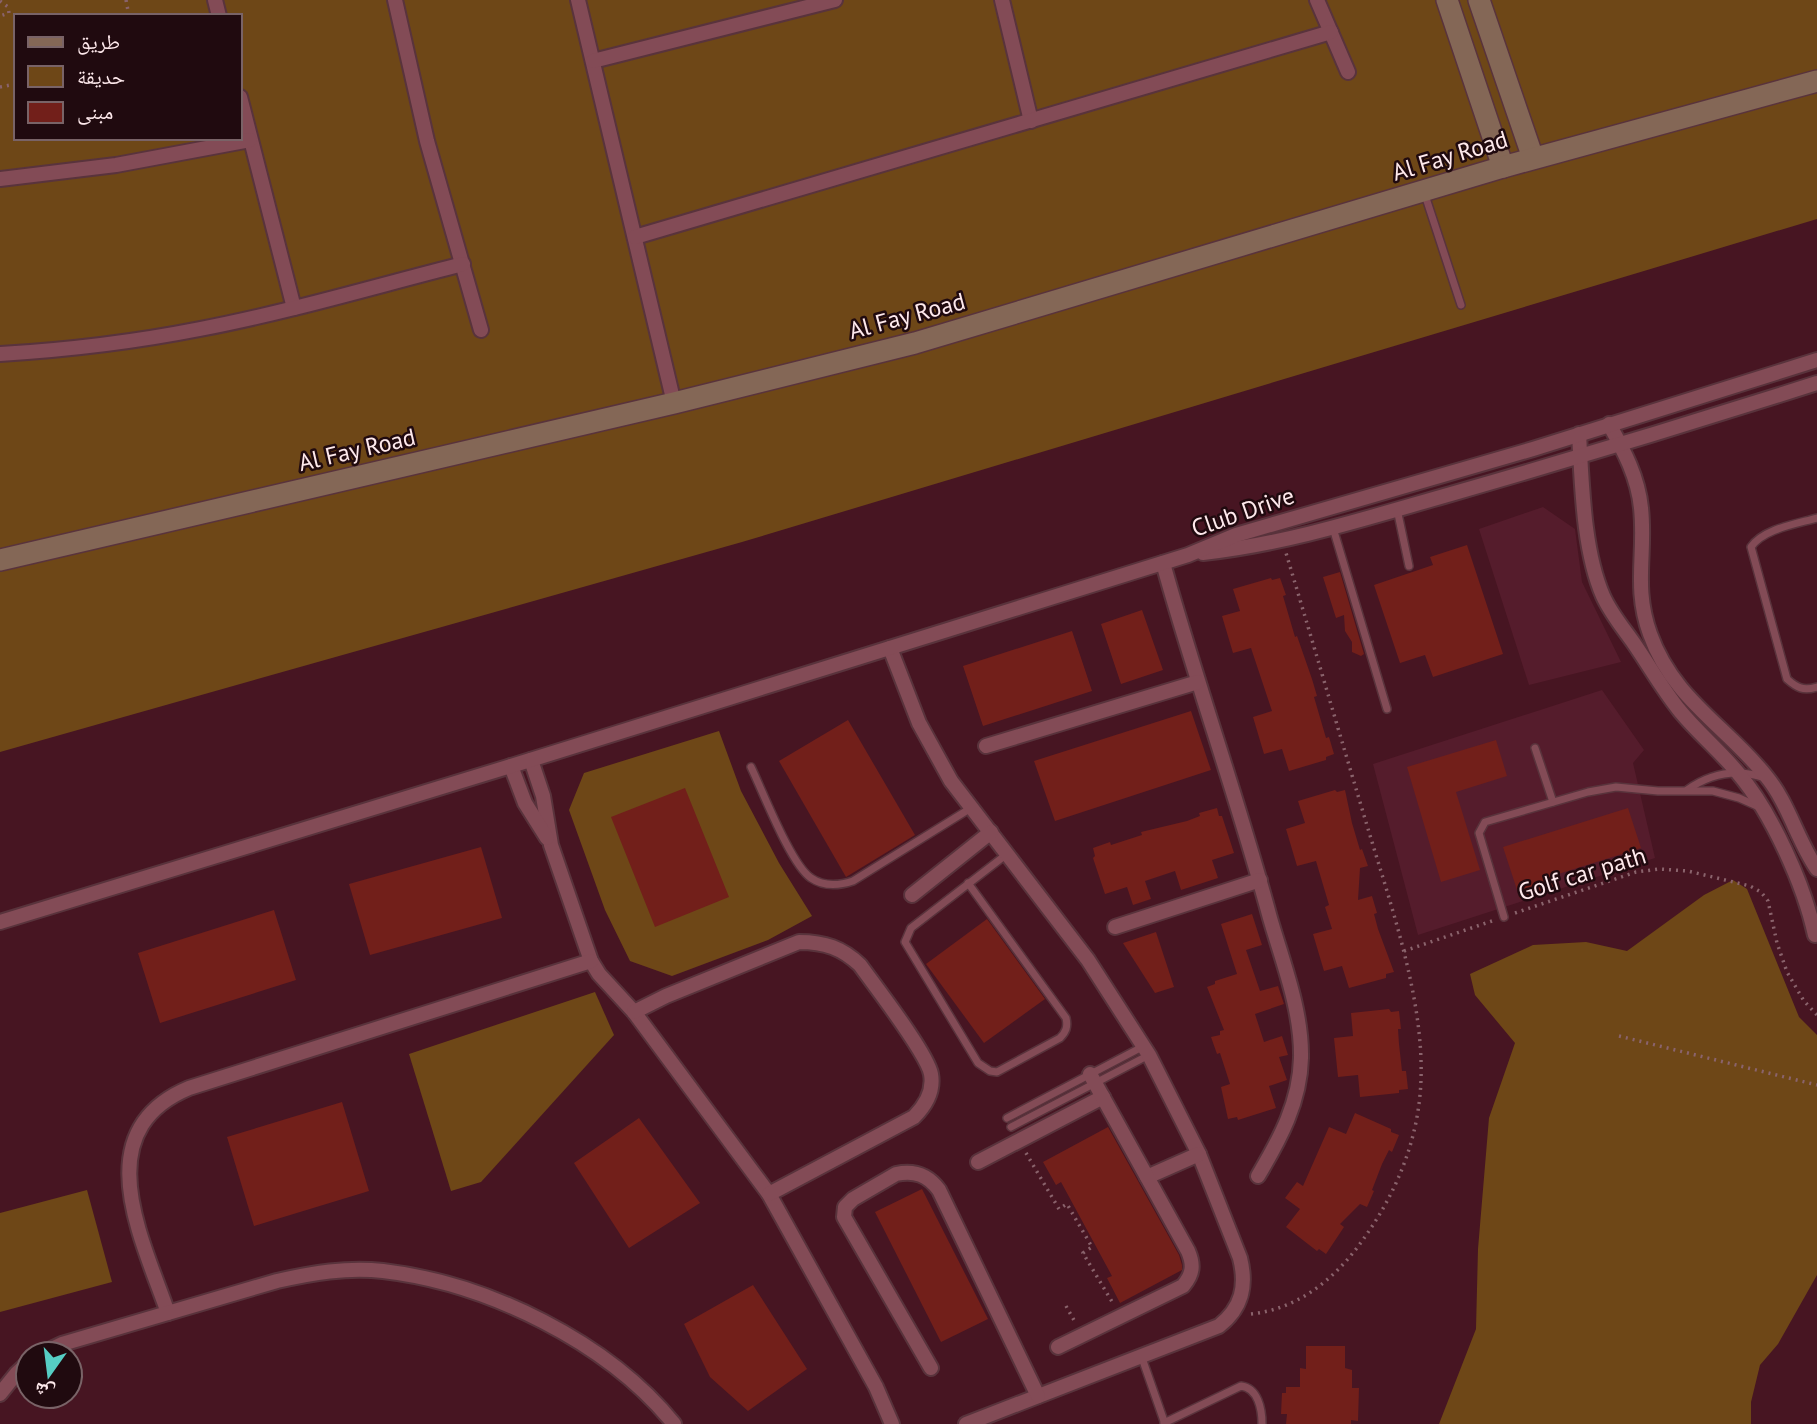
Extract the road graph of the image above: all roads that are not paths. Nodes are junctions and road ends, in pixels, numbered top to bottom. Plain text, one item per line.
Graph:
1 (395, 0) edge
2 (578, 0) edge
3 (835, 0) edge
4 (1002, 0) edge
5 (1317, 0) edge
6 (1447, 0) edge
7 (1479, 0) edge
8 (1331, 32) junction
9 (593, 61) junction
10 (1348, 72) dead end
11 (1817, 81) edge
12 (242, 106) edge
13 (1031, 121) junction
14 (250, 140) junction
15 (1533, 158) junction
16 (1503, 167) junction
17 (0, 179) edge
18 (1424, 191) junction
19 (635, 237) junction
20 (463, 264) junction
21 (1461, 305) dead end
22 (294, 307) junction
23 (481, 330) dead end
24 (0, 355) edge
25 (1817, 360) edge
26 (1817, 383) edge
27 (674, 403) junction
28 (1609, 424) junction
29 (1578, 434) junction
30 (1620, 444) junction
31 (1580, 456) junction
32 (1397, 509) junction
33 (1817, 518) edge
34 (1333, 526) junction
35 (1188, 555) junction
36 (0, 560) edge
37 (1163, 562) junction
38 (1409, 566) dead end
39 (890, 648) junction
40 (1198, 682) junction
41 (1817, 687) edge
42 (1387, 709) dead end
43 (986, 746) dead end
44 (1535, 748) dead end
45 (531, 760) junction
46 (512, 766) junction
47 (751, 767) dead end
48 (1738, 772) junction
49 (1769, 779) junction
50 (1686, 790) junction
51 (1553, 802) junction
52 (972, 808) junction
53 (1763, 810) junction
54 (990, 832) junction
55 (551, 845) junction
56 (1007, 854) junction
57 (1817, 869) edge
58 (1260, 880) junction
59 (968, 883) junction
60 (912, 895) dead end
61 (1504, 917) road end
62 (0, 922) edge
63 (1115, 927) dead end
64 (1816, 936) edge
65 (592, 961) junction
66 (634, 1012) junction
67 (1147, 1051) junction
68 (1096, 1085) junction
69 (1007, 1118) dead end
70 (1012, 1127) dead end
71 (1199, 1154) junction
72 (978, 1162) dead end
73 (1258, 1176) dead end
74 (1147, 1177) junction
75 (769, 1194) junction
76 (168, 1313) junction
77 (76, 1340) edge
78 (1058, 1347) dead end
79 (1142, 1358) junction
80 (931, 1368) dead end
81 (14, 1376) edge
82 (0, 1394) edge
83 (1038, 1396) junction
84 (1164, 1423) edge
85 (674, 1424) edge
86 (892, 1424) edge
87 (966, 1424) edge
88 (1262, 1424) edge

1 - 20 street
2 - 9 street
3 - 9 street
4 - 13 street
5 - 8 street
6 - 16 street
7 - 15 street
8 - 10 street
8 - 13 street
9 - 19 street
11 - 15 street, Al Fay Road
12 - 14 street
13 - 19 street
14 - 17 street
14 - 22 street
15 - 16 street, Al Fay Road
16 - 18 street, Al Fay Road
18 - 21 lane
18 - 27 street, Al Fay Road
19 - 27 street
20 - 22 street
20 - 23 street
22 - 24 street
25 - 28 street, Club Drive
26 - 30 street, Club Drive
27 - 36 street, Al Fay Road
28 - 29 street, Club Drive
28 - 30 street
29 - 31 street
29 - 35 street, Club Drive
30 - 31 street, Club Drive
30 - 49 street
31 - 32 street, Club Drive
31 - 48 street
32 - 34 street, Club Drive
32 - 38 lane
33 - 41 lane
34 - 35 street, Club Drive
34 - 42 lane
35 - 37 street
37 - 39 street
37 - 40 street
39 - 45 street
39 - 52 street
40 - 43 street
40 - 58 street
44 - 51 lane
45 - 46 street
45 - 55 street
46 - 55 street
46 - 62 street
47 - 52 lane
48 - 49 lane
48 - 50 lane
48 - 53 street
49 - 57 street
50 - 51 lane
50 - 53 lane
51 - 61 lane
52 - 54 street
53 - 64 street
54 - 56 street
54 - 60 street
55 - 65 street
56 - 59 lane
56 - 67 street
58 - 63 street
58 - 73 street
59 - 59 lane
65 - 66 street
65 - 76 street
66 - 75 street
66 - 75 street
67 - 68 lane
67 - 71 street
68 - 69 lane
68 - 70 lane
68 - 72 street
68 - 74 street
71 - 74 street
71 - 79 street
74 - 78 street
75 - 86 street
76 - 77 street
76 - 85 street
79 - 83 street
79 - 84 lane
80 - 83 street
81 - 82 street
83 - 87 street
84 - 88 lane

